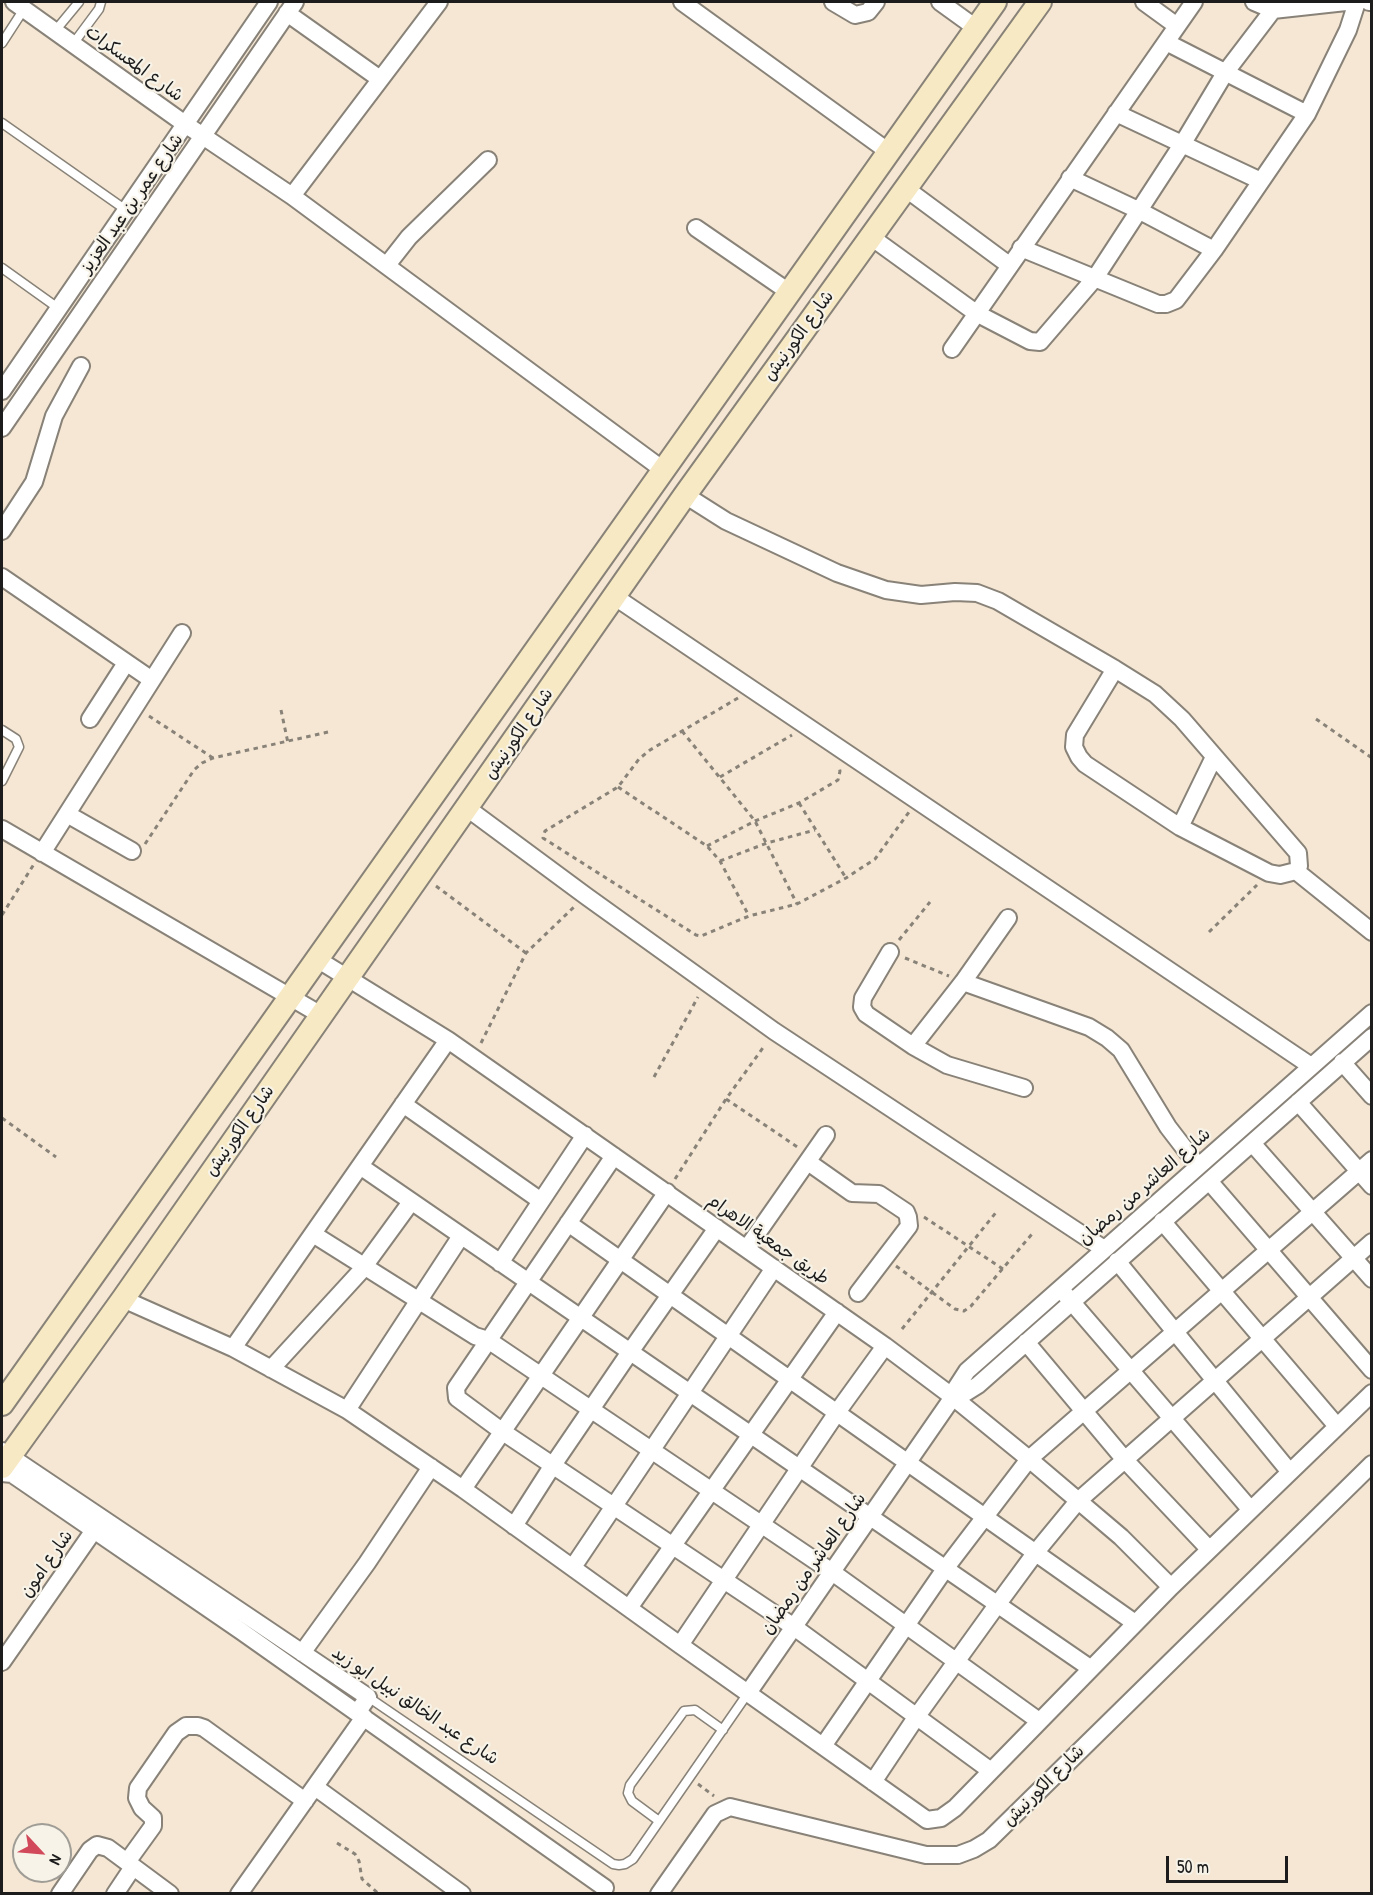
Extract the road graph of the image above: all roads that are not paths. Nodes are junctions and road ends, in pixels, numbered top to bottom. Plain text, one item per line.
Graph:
1 (79, 2) edge
2 (101, 2) edge
3 (269, 2) edge
4 (439, 2) edge
5 (682, 2) edge
6 (833, 2) edge
7 (876, 2) edge
8 (940, 2) edge
9 (995, 2) edge
10 (1040, 2) edge
11 (1144, 2) edge
12 (1194, 2) edge
13 (1254, 2) edge
14 (1346, 2) edge
15 (1357, 2) edge
16 (1298, 4) edge
17 (19, 5) edge
18 (291, 8) edge
19 (1272, 10) junction
20 (1177, 26) junction
21 (976, 28) junction
22 (55, 31) junction
23 (1166, 42) junction
24 (2, 43) edge
25 (73, 44) junction
26 (1225, 73) junction
27 (380, 79) junction
28 (1116, 113) junction
29 (1307, 114) junction
30 (2, 123) edge
31 (185, 124) junction
32 (203, 135) junction
33 (1183, 143) junction
34 (889, 152) junction
35 (488, 160) dead end
36 (1070, 178) junction
37 (1261, 181) junction
38 (905, 188) junction
39 (292, 196) junction
40 (126, 210) junction
41 (1138, 210) junction
42 (696, 228) dead end
43 (871, 237) junction
44 (1021, 248) junction
45 (1214, 250) junction
46 (387, 265) junction
47 (1009, 265) junction
48 (2, 268) edge
49 (1095, 278) junction
50 (789, 292) junction
51 (58, 308) junction
52 (976, 313) junction
53 (952, 349) dead end
54 (81, 366) dead end
55 (2, 391) edge
56 (2, 428) edge
57 (686, 436) junction
58 (713, 456) junction
59 (662, 469) junction
60 (685, 495) junction
61 (2, 531) edge
62 (2, 577) edge
63 (615, 597) junction
64 (182, 633) dead end
65 (126, 663) junction
66 (1115, 669) junction
67 (152, 680) junction
68 (90, 720) dead end
69 (2, 730) edge
70 (1214, 757) junction
71 (2, 778) edge
72 (467, 808) junction
73 (67, 814) junction
74 (1180, 827) junction
75 (2, 829) edge
76 (132, 852) road end
77 (42, 853) junction
78 (1296, 871) junction
79 (1008, 918) dead end
80 (1371, 932) edge
81 (890, 952) road end
82 (317, 959) junction
83 (347, 978) junction
84 (963, 982) junction
85 (291, 997) junction
86 (1371, 1013) edge
87 (321, 1015) junction
88 (1371, 1037) edge
89 (448, 1040) junction
90 (913, 1046) junction
91 (1342, 1062) junction
92 (1311, 1066) junction
93 (1024, 1088) dead end
94 (1371, 1096) edge
95 (1298, 1102) junction
96 (403, 1104) junction
97 (585, 1135) junction
98 (826, 1135) dead end
99 (1252, 1143) junction
100 (614, 1156) junction
101 (809, 1159) junction
102 (1371, 1160) edge
103 (360, 1166) junction
104 (1198, 1166) junction
105 (1358, 1171) junction
106 (1209, 1181) junction
107 (1371, 1186) edge
108 (667, 1192) junction
109 (541, 1201) junction
110 (411, 1202) junction
111 (1312, 1212) junction
112 (1162, 1221) junction
113 (568, 1223) junction
114 (717, 1228) junction
115 (313, 1233) junction
116 (461, 1236) junction
117 (1371, 1242) edge
118 (747, 1248) junction
119 (1104, 1249) junction
120 (1268, 1250) junction
121 (1353, 1258) junction
122 (621, 1260) junction
123 (1117, 1261) junction
124 (500, 1263) junction
125 (364, 1266) junction
126 (774, 1268) junction
127 (1371, 1279) edge
128 (528, 1282) junction
129 (1059, 1288) junction
130 (1221, 1291) junction
131 (858, 1293) dead end
132 (670, 1295) junction
133 (1309, 1298) junction
134 (123, 1299) junction
135 (418, 1300) junction
136 (1071, 1302) junction
137 (837, 1312) junction
138 (580, 1318) junction
139 (1175, 1332) junction
140 (729, 1336) junction
141 (1262, 1339) junction
142 (488, 1340) junction
143 (1026, 1342) junction
144 (885, 1346) junction
145 (233, 1348) junction
146 (630, 1352) junction
147 (272, 1369) junction
148 (1371, 1370) edge
149 (1130, 1371) junction
150 (541, 1376) junction
151 (790, 1378) junction
152 (1215, 1380) junction
153 (690, 1393) junction
154 (1371, 1393) edge
155 (953, 1397) junction
156 (2, 1404) edge
157 (591, 1409) junction
158 (347, 1410) junction
159 (838, 1411) junction
160 (1084, 1411) junction
161 (1172, 1419) junction
162 (1336, 1425) junction
163 (502, 1432) junction
164 (751, 1434) junction
165 (652, 1450) junction
166 (1029, 1459) junction
167 (1125, 1460) junction
168 (3, 1462) edge
169 (908, 1462) junction
170 (1371, 1464) edge
171 (552, 1465) junction
172 (430, 1467) junction
173 (800, 1467) junction
174 (1289, 1471) junction
175 (463, 1489) junction
176 (712, 1491) junction
177 (1078, 1501) junction
178 (614, 1506) junction
179 (1250, 1509) junction
180 (985, 1516) junction
181 (870, 1517) junction
182 (98, 1524) junction
183 (761, 1524) junction
184 (514, 1526) junction
185 (673, 1546) junction
186 (1209, 1549) junction
187 (1036, 1552) junction
188 (573, 1567) junction
189 (945, 1569) junction
190 (832, 1572) junction
191 (724, 1580) junction
192 (1171, 1587) junction
193 (997, 1605) junction
194 (629, 1608) junction
195 (1135, 1623) junction
196 (246, 1624) junction
197 (906, 1624) junction
198 (794, 1627) junction
199 (680, 1645) junction
200 (302, 1653) junction
201 (957, 1661) junction
202 (2, 1662) edge
203 (1090, 1668) junction
204 (866, 1680) junction
205 (748, 1693) junction
206 (368, 1697) junction
207 (360, 1715) junction
208 (917, 1716) junction
209 (1039, 1720) junction
210 (723, 1730) junction
211 (823, 1746) junction
212 (991, 1771) junction
213 (873, 1782) junction
214 (315, 1787) junction
215 (305, 1801) junction
216 (659, 1821) junction
217 (130, 1864) junction
218 (605, 1888) dead end
219 (60, 1893) edge
220 (115, 1893) edge
221 (170, 1893) edge
222 (239, 1893) edge
223 (462, 1893) edge
224 (659, 1893) edge

1 - 22 lane
2 - 25 lane
3 - 31 street, شارع عمر بن عبد العزيز
4 - 27 street
5 - 34 street
6 - 7 street
8 - 21 street
9 - 21 main road, شارع الكورنيش
10 - 38 main road, شارع الكورنيش
11 - 20 street
12 - 20 street
13 - 19 street
14 - 16 street
15 - 29 street
16 - 19 street
17 - 22 street, شارع المعسكرات
17 - 24 lane
18 - 27 street
18 - 32 street, شارع عمر بن عبد العزيز
19 - 26 street
20 - 23 street
21 - 34 main road, شارع الكورنيش
22 - 25 street, شارع المعسكرات
23 - 26 street
23 - 28 street
25 - 31 street, شارع المعسكرات
26 - 29 street
26 - 33 street
27 - 39 street
28 - 33 street
28 - 36 street
29 - 37 street
30 - 40 lane
31 - 32 street, شارع المعسكرات
31 - 40 street, شارع عمر بن عبد العزيز
32 - 39 street, شارع المعسكرات
32 - 56 street, شارع عمر بن عبد العزيز
33 - 37 street
33 - 41 street
34 - 50 main road, شارع الكورنيش
35 - 46 street
36 - 41 street
36 - 44 street
37 - 45 street
38 - 43 main road, شارع الكورنيش
38 - 47 street
39 - 46 street, شارع المعسكرات
40 - 51 street, شارع عمر بن عبد العزيز
41 - 45 street
41 - 49 street
42 - 50 street
43 - 52 street
43 - 58 main road, شارع الكورنيش
44 - 47 street
44 - 49 street
45 - 49 street
46 - 59 street, شارع المعسكرات
47 - 52 street
48 - 51 lane
49 - 52 street
50 - 57 main road, شارع الكورنيش
51 - 55 street, شارع عمر بن عبد العزيز
52 - 53 street
54 - 61 street
57 - 58 main road
57 - 59 main road, شارع الكورنيش
58 - 60 main road, شارع الكورنيش
59 - 60 main road
59 - 82 main road, شارع الكورنيش
60 - 63 main road, شارع الكورنيش
60 - 66 street
62 - 65 street
63 - 72 main road, شارع الكورنيش
63 - 92 street
64 - 67 street
65 - 67 street
65 - 68 street
66 - 70 street
66 - 74 street
67 - 73 street
69 - 71 lane
70 - 74 street
70 - 78 street
72 - 83 main road, شارع الكورنيش
72 - 119 street
73 - 76 street
73 - 77 street
74 - 78 street
75 - 77 street
77 - 85 street
78 - 80 street
79 - 84 street
81 - 90 street
82 - 83 street, طريق جمعية الاهرام
82 - 85 main road, شارع الكورنيش
83 - 87 main road, شارع الكورنيش
83 - 89 street, طريق جمعية الاهرام
84 - 90 street
84 - 104 street
85 - 87 street
85 - 156 main road, شارع الكورنيش
86 - 92 street, شارع العاشر من رمضان
87 - 134 main road, شارع الكورنيش
88 - 91 street, شارع العاشر من رمضان
89 - 96 street
89 - 97 street, طريق جمعية الاهرام
90 - 93 street
91 - 94 street
91 - 95 street, شارع العاشر من رمضان
92 - 104 street, شارع العاشر من رمضان
95 - 99 street, شارع العاشر من رمضان
95 - 105 street
96 - 103 street
96 - 109 street
97 - 100 street, طريق جمعية الاهرام
97 - 109 street
98 - 101 street
99 - 106 street, شارع العاشر من رمضان
99 - 111 street
100 - 108 street, طريق جمعية الاهرام
100 - 113 street
101 - 118 street
101 - 131 street
102 - 105 street
103 - 110 street
103 - 115 street
104 - 119 street, شارع العاشر من رمضان
105 - 107 street
105 - 111 street
106 - 112 street, شارع العاشر من رمضان
106 - 120 street
108 - 114 street, طريق جمعية الاهرام
108 - 122 street
109 - 124 street
110 - 116 street
110 - 125 street
111 - 120 street
111 - 121 street
112 - 123 street, شارع العاشر من رمضان
112 - 130 street
113 - 122 street
113 - 128 street
114 - 118 street, طريق جمعية الاهرام
114 - 132 street
115 - 125 street
115 - 145 street
116 - 124 street
116 - 135 street
117 - 121 street
118 - 126 street, طريق جمعية الاهرام
119 - 129 street, شارع العاشر من رمضان
120 - 130 street
120 - 133 street
121 - 127 street
121 - 133 street
122 - 132 street
122 - 138 street
123 - 136 street, شارع العاشر من رمضان
123 - 139 street
124 - 128 street
125 - 135 street
125 - 147 street
126 - 137 street, طريق جمعية الاهرام
126 - 140 street
128 - 138 street
128 - 142 street
129 - 136 street
129 - 155 street, شارع العاشر من رمضان
130 - 139 street
130 - 141 street
132 - 140 street
132 - 146 street
133 - 141 street
133 - 148 street
134 - 145 street
134 - 168 main road, شارع الكورنيش
135 - 142 street
135 - 158 street
136 - 143 street, شارع العاشر من رمضان
136 - 149 street
137 - 144 street, طريق جمعية الاهرام
137 - 151 street
138 - 146 street
138 - 150 street
139 - 149 street
139 - 152 street
140 - 151 street
140 - 153 street
141 - 152 street
141 - 162 street
142 - 150 street
142 - 163 street
143 - 155 street, شارع العاشر من رمضان
143 - 160 street
144 - 155 street, طريق جمعية الاهرام
144 - 159 street
145 - 147 street
146 - 153 street
146 - 157 street
147 - 158 street
149 - 160 street
149 - 161 street
150 - 157 street
150 - 163 street
151 - 159 street
151 - 164 street
152 - 161 street
152 - 174 street
153 - 164 street
153 - 165 street
154 - 162 street
155 - 166 street, طريق جمعية الاهرام
155 - 169 street, شارع العاشر من رمضان
157 - 165 street
157 - 171 street
158 - 172 street
159 - 169 street
159 - 173 street
160 - 166 street
160 - 167 street
161 - 167 street
161 - 179 street
162 - 174 street
163 - 171 street
163 - 175 street
164 - 173 street
164 - 176 street
165 - 176 street
165 - 178 street
166 - 177 street, طريق جمعية الاهرام
166 - 180 street
167 - 177 street
167 - 186 street
168 - 182 street, شارع عبد الخالق نبيل ابو زيد
169 - 180 street
169 - 181 street, شارع العاشر من رمضان
170 - 224 street, شارع الكورنيش
171 - 178 street
171 - 184 street
172 - 175 street
172 - 200 street
173 - 181 street
173 - 183 street
174 - 179 street
175 - 184 street
176 - 183 street
176 - 185 street
177 - 187 street
177 - 192 street, طريق جمعية الاهرام
178 - 185 street
178 - 188 street
179 - 186 street
180 - 187 street
180 - 189 street
181 - 189 street
181 - 190 street, شارع العاشر من رمضان
182 - 196 street, شارع عبد الخالق نبيل ابو زيد
182 - 202 street, شارع امون
183 - 190 street
183 - 191 street
184 - 188 street
185 - 191 street
185 - 194 street
186 - 192 street
187 - 193 street
187 - 195 street
188 - 194 street
189 - 193 street
189 - 197 street
190 - 197 street
190 - 198 street, شارع العاشر من رمضان
191 - 198 street
191 - 199 street
192 - 195 street
193 - 201 street
193 - 203 street
194 - 199 street
195 - 203 street
196 - 200 street, شارع عبد الخالق نبيل ابو زيد
196 - 207 street, شارع عبد الخالق نبيل ابو زيد
197 - 201 street
197 - 204 street
198 - 204 street
198 - 205 street, شارع العاشر من رمضان
199 - 205 street
200 - 206 street, شارع عبد الخالق نبيل ابو زيد
201 - 208 street
201 - 209 street
203 - 209 street
204 - 208 street
204 - 211 street
205 - 210 lane, شارع عبد الخالق نبيل ابو زيد
205 - 211 street
206 - 207 street
206 - 216 lane, شارع عبد الخالق نبيل ابو زيد
207 - 214 street
207 - 218 street, شارع عبد الخالق نبيل ابو زيد
208 - 212 street
208 - 213 street
209 - 212 street
210 - 216 lane, شارع عبد الخالق نبيل ابو زيد
210 - 216 lane
211 - 213 street
212 - 213 street
214 - 215 street
214 - 223 street
215 - 217 street
215 - 222 street
217 - 219 street
217 - 220 street
217 - 221 street

